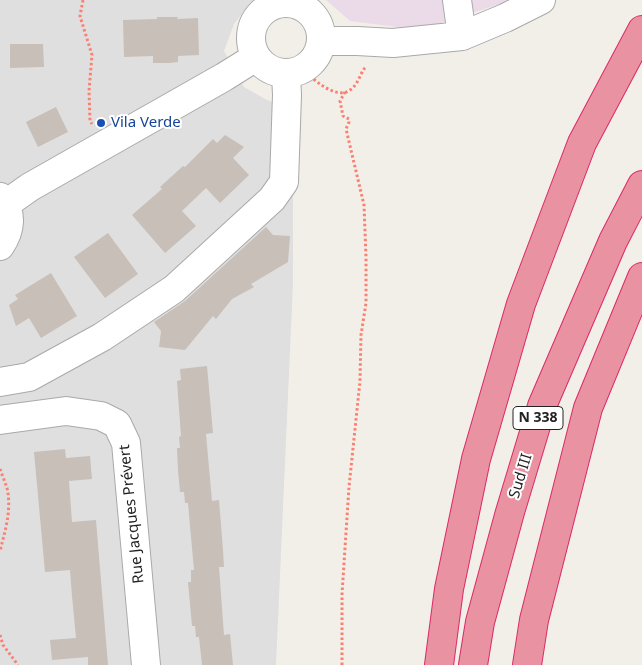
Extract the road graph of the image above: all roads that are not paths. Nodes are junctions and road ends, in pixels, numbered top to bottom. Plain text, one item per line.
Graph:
1 (457, 0) edge
2 (541, 0) edge
3 (277, 2) edge
4 (642, 30) edge
5 (462, 36) junction
6 (322, 41) junction
7 (256, 57) junction
8 (295, 72) junction
9 (642, 185) edge
10 (3, 200) edge
11 (0, 246) edge
12 (642, 277) edge
13 (0, 382) edge
14 (0, 420) edge
15 (146, 665) edge
16 (439, 665) edge
17 (473, 665) edge
18 (527, 665) edge

1 - 5 street
2 - 5 street
3 - 6 street
3 - 7 street
4 - 16 highway
5 - 6 street
6 - 8 street
7 - 8 street
7 - 10 street
8 - 13 street
9 - 17 highway, Sud III / N 338
10 - 11 street
12 - 18 highway, N 338
14 - 15 street, Rue Jacques Prévert

